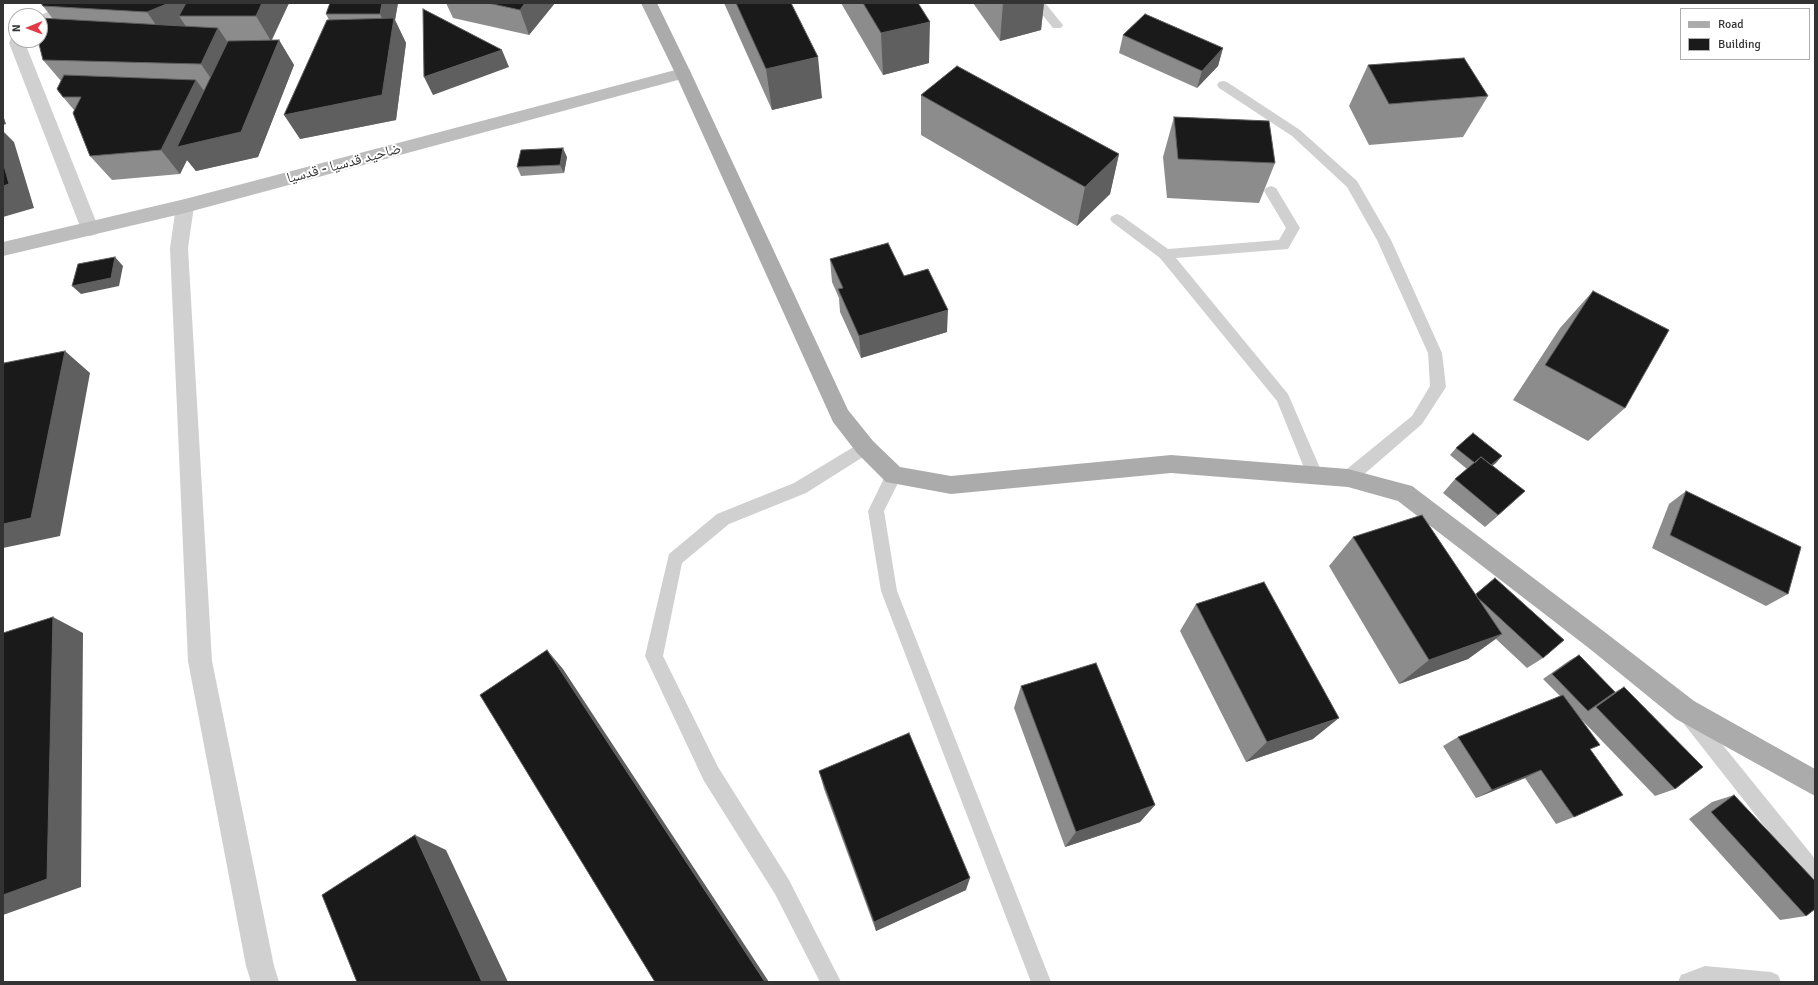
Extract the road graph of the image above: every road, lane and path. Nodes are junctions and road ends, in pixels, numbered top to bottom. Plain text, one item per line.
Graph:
1 (84, 3) edge
2 (648, 3) edge
3 (1039, 3) edge
4 (48, 19) edge
5 (1057, 25) dead end
6 (19, 48) edge
7 (684, 73) junction
8 (1223, 85) dead end
9 (1271, 191) edge
10 (185, 206) junction
11 (1117, 220) dead end
12 (90, 229) junction
13 (3, 248) edge
14 (1165, 254) junction
15 (865, 447) junction
16 (894, 475) junction
17 (1315, 475) junction
18 (1348, 478) junction
19 (1684, 710) junction
20 (1815, 782) edge
21 (1815, 878) edge
22 (265, 982) edge
23 (831, 982) edge
24 (1041, 982) edge
25 (1688, 982) edge
26 (1771, 982) edge

1 - 4 street
2 - 7 main road
3 - 5 lane
6 - 12 street
7 - 10 main road, ضاحيد قدسيا - قدسيا
7 - 15 main road
8 - 18 lane
9 - 14 lane
10 - 12 main road, ضاحيد قدسيا - قدسيا
10 - 22 street
11 - 14 lane
12 - 13 main road, ضاحيد قدسيا - قدسيا
14 - 17 lane
15 - 16 main road
15 - 23 lane
16 - 17 main road
16 - 24 lane
17 - 18 main road
18 - 19 main road
19 - 20 main road
19 - 21 lane
25 - 26 lane

